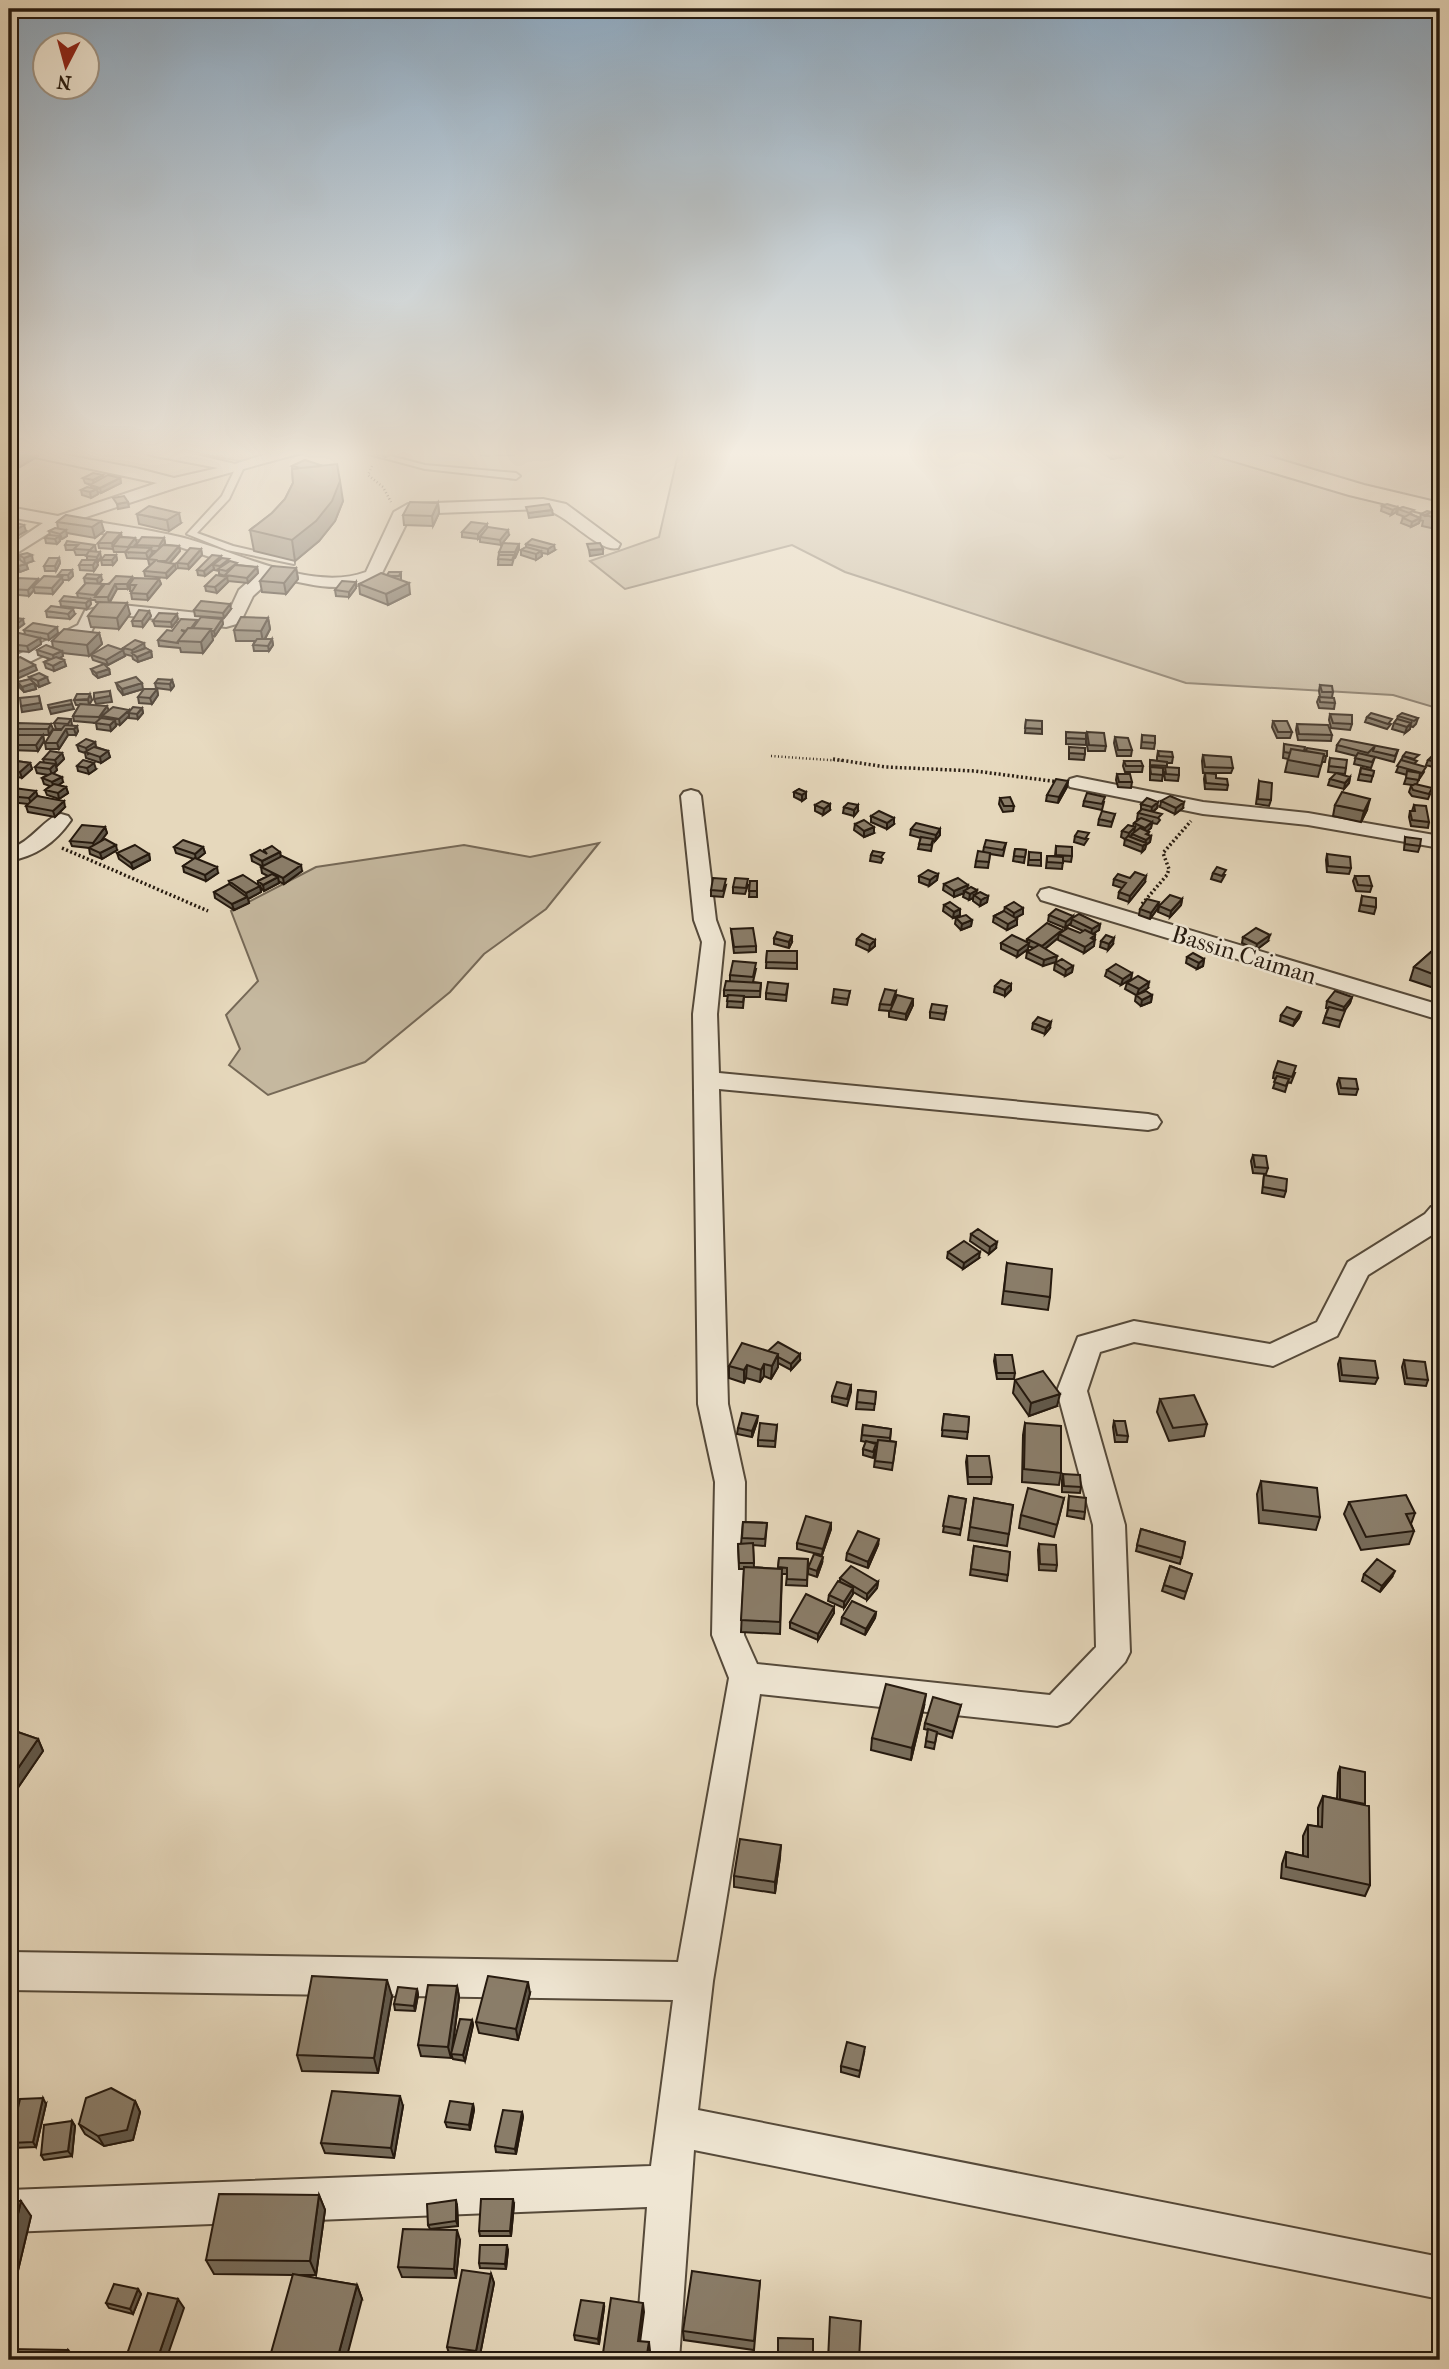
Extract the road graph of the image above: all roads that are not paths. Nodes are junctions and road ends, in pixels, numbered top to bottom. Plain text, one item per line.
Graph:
1 (238, 561) edge
2 (285, 561) edge
3 (380, 561) edge
4 (291, 562) edge
5 (270, 571) junction
6 (9, 666) edge
7 (1077, 783) road end
8 (691, 796) dead end
9 (61, 820) dead end
10 (1440, 842) edge
11 (9, 855) edge
12 (1049, 895) dead end
13 (1440, 1013) edge
14 (706, 1080) junction
15 (1148, 1122) dead end
16 (1440, 1214) edge
17 (746, 1678) junction
18 (9, 1970) edge
19 (694, 1981) junction
20 (676, 2126) junction
21 (669, 2187) junction
22 (9, 2211) edge
23 (1440, 2278) edge
24 (657, 2360) edge

1 - 5 street
2 - 4 lane
3 - 5 street
5 - 6 street
7 - 10 street
8 - 14 street
9 - 11 street
12 - 13 street, Bassin Caiman
14 - 15 street
14 - 17 street
16 - 17 street
17 - 19 street
18 - 19 street
19 - 20 street
20 - 21 street
20 - 23 street
21 - 22 street
21 - 24 street

